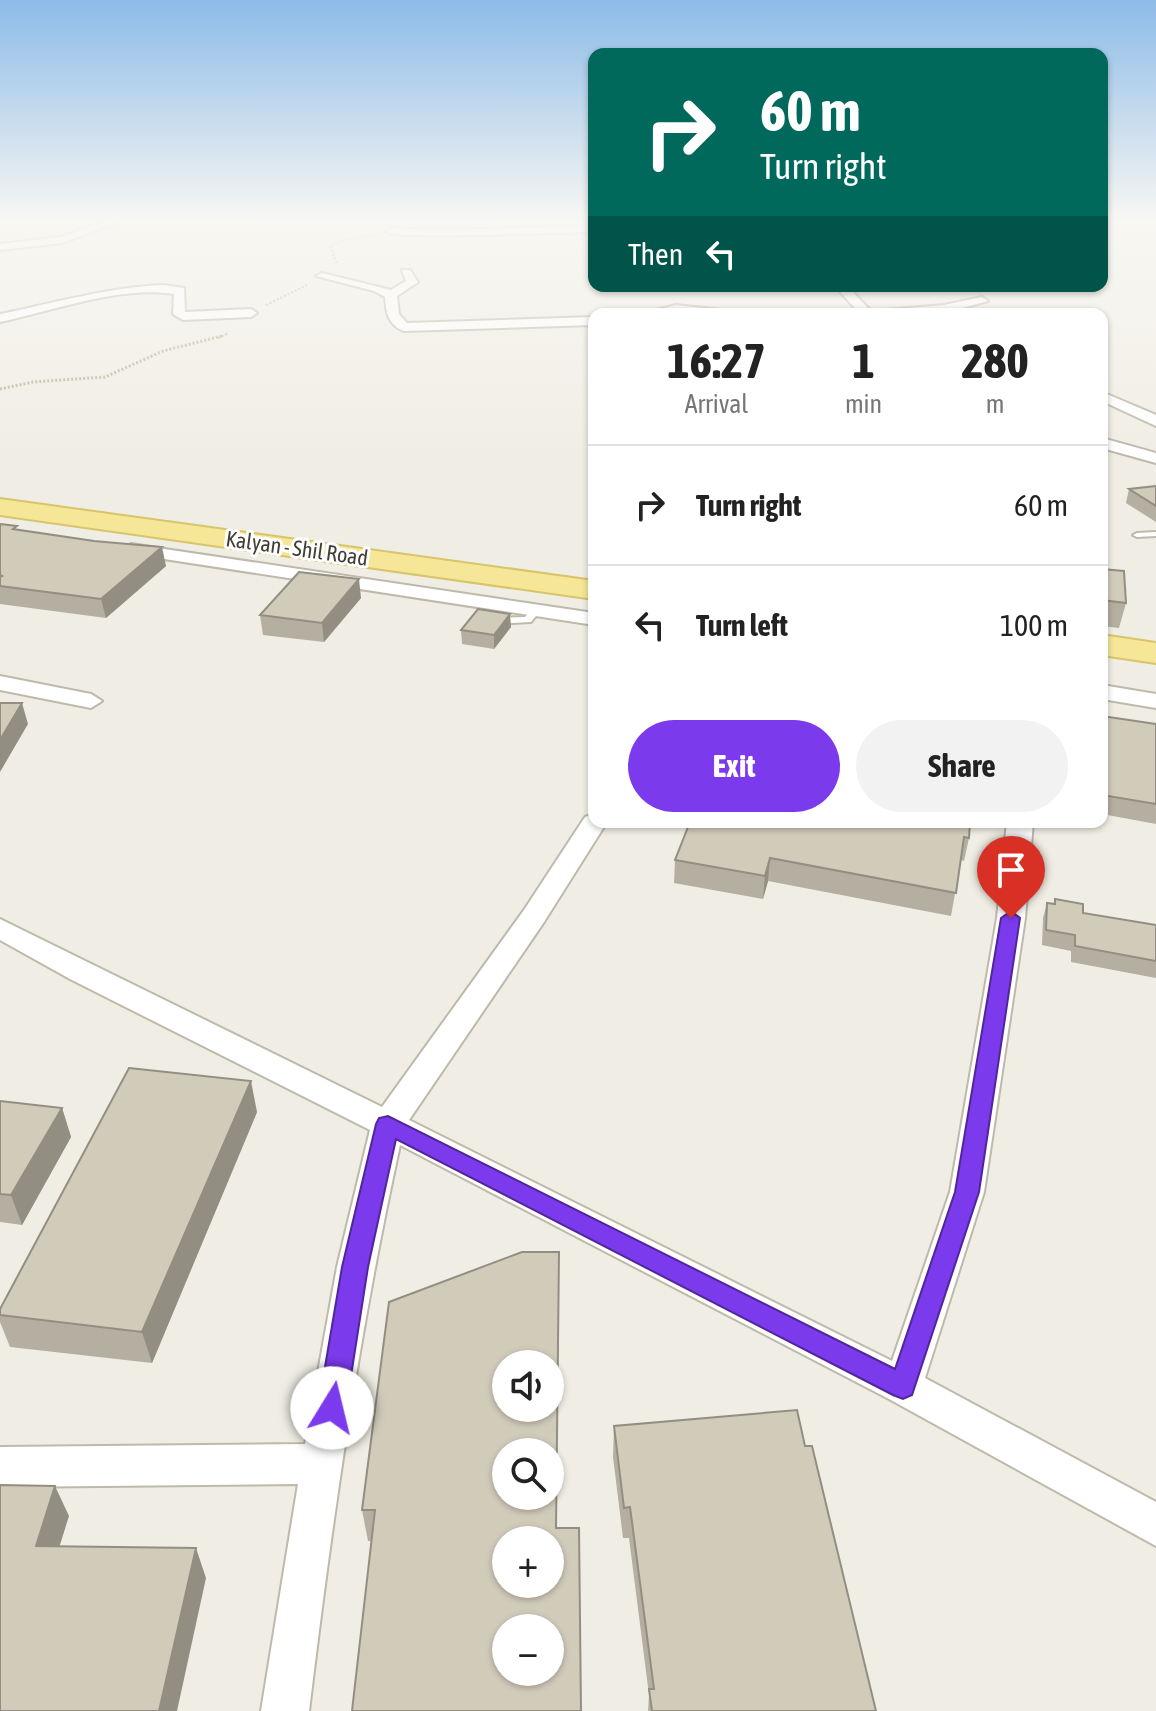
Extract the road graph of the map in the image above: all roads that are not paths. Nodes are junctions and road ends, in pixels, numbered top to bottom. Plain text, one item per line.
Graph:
1 (95, 299) edge
2 (180, 299) edge
3 (391, 299) edge
4 (982, 301) dead end
5 (949, 308) edge
6 (42, 310) junction
7 (251, 313) dead end
8 (0, 318) edge
9 (588, 321) edge
10 (51, 322) dead end
11 (1108, 399) edge
12 (1156, 421) edge
13 (1108, 445) edge
14 (1156, 458) edge
15 (0, 495) edge
16 (0, 507) edge
17 (1156, 534) edge
18 (1137, 535) dead end
19 (115, 547) edge
20 (588, 576) edge
21 (588, 589) edge
22 (588, 618) edge
23 (1108, 646) edge
24 (1156, 653) edge
25 (1108, 662) edge
26 (1156, 668) edge
27 (0, 683) edge
28 (1108, 693) edge
29 (91, 701) dead end
30 (1156, 701) edge
31 (590, 828) edge
32 (1019, 828) edge
33 (0, 928) edge
34 (388, 1124) junction
35 (903, 1386) junction
36 (323, 1464) junction
37 (0, 1467) edge
38 (1156, 1525) edge
39 (285, 1711) edge

1 - 6 street
2 - 7 street
3 - 9 street
4 - 5 street
6 - 8 street
6 - 10 street
11 - 12 street
13 - 14 street
15 - 20 main road, Kalyan - Shil Road
16 - 21 main road, Kalyan - Shil Road
17 - 18 lane
19 - 22 street
23 - 24 main road
25 - 26 main road
27 - 29 street
28 - 30 street
31 - 34 street
32 - 35 street
33 - 34 street
34 - 35 street
34 - 36 street
35 - 38 street
36 - 37 street
36 - 39 street

